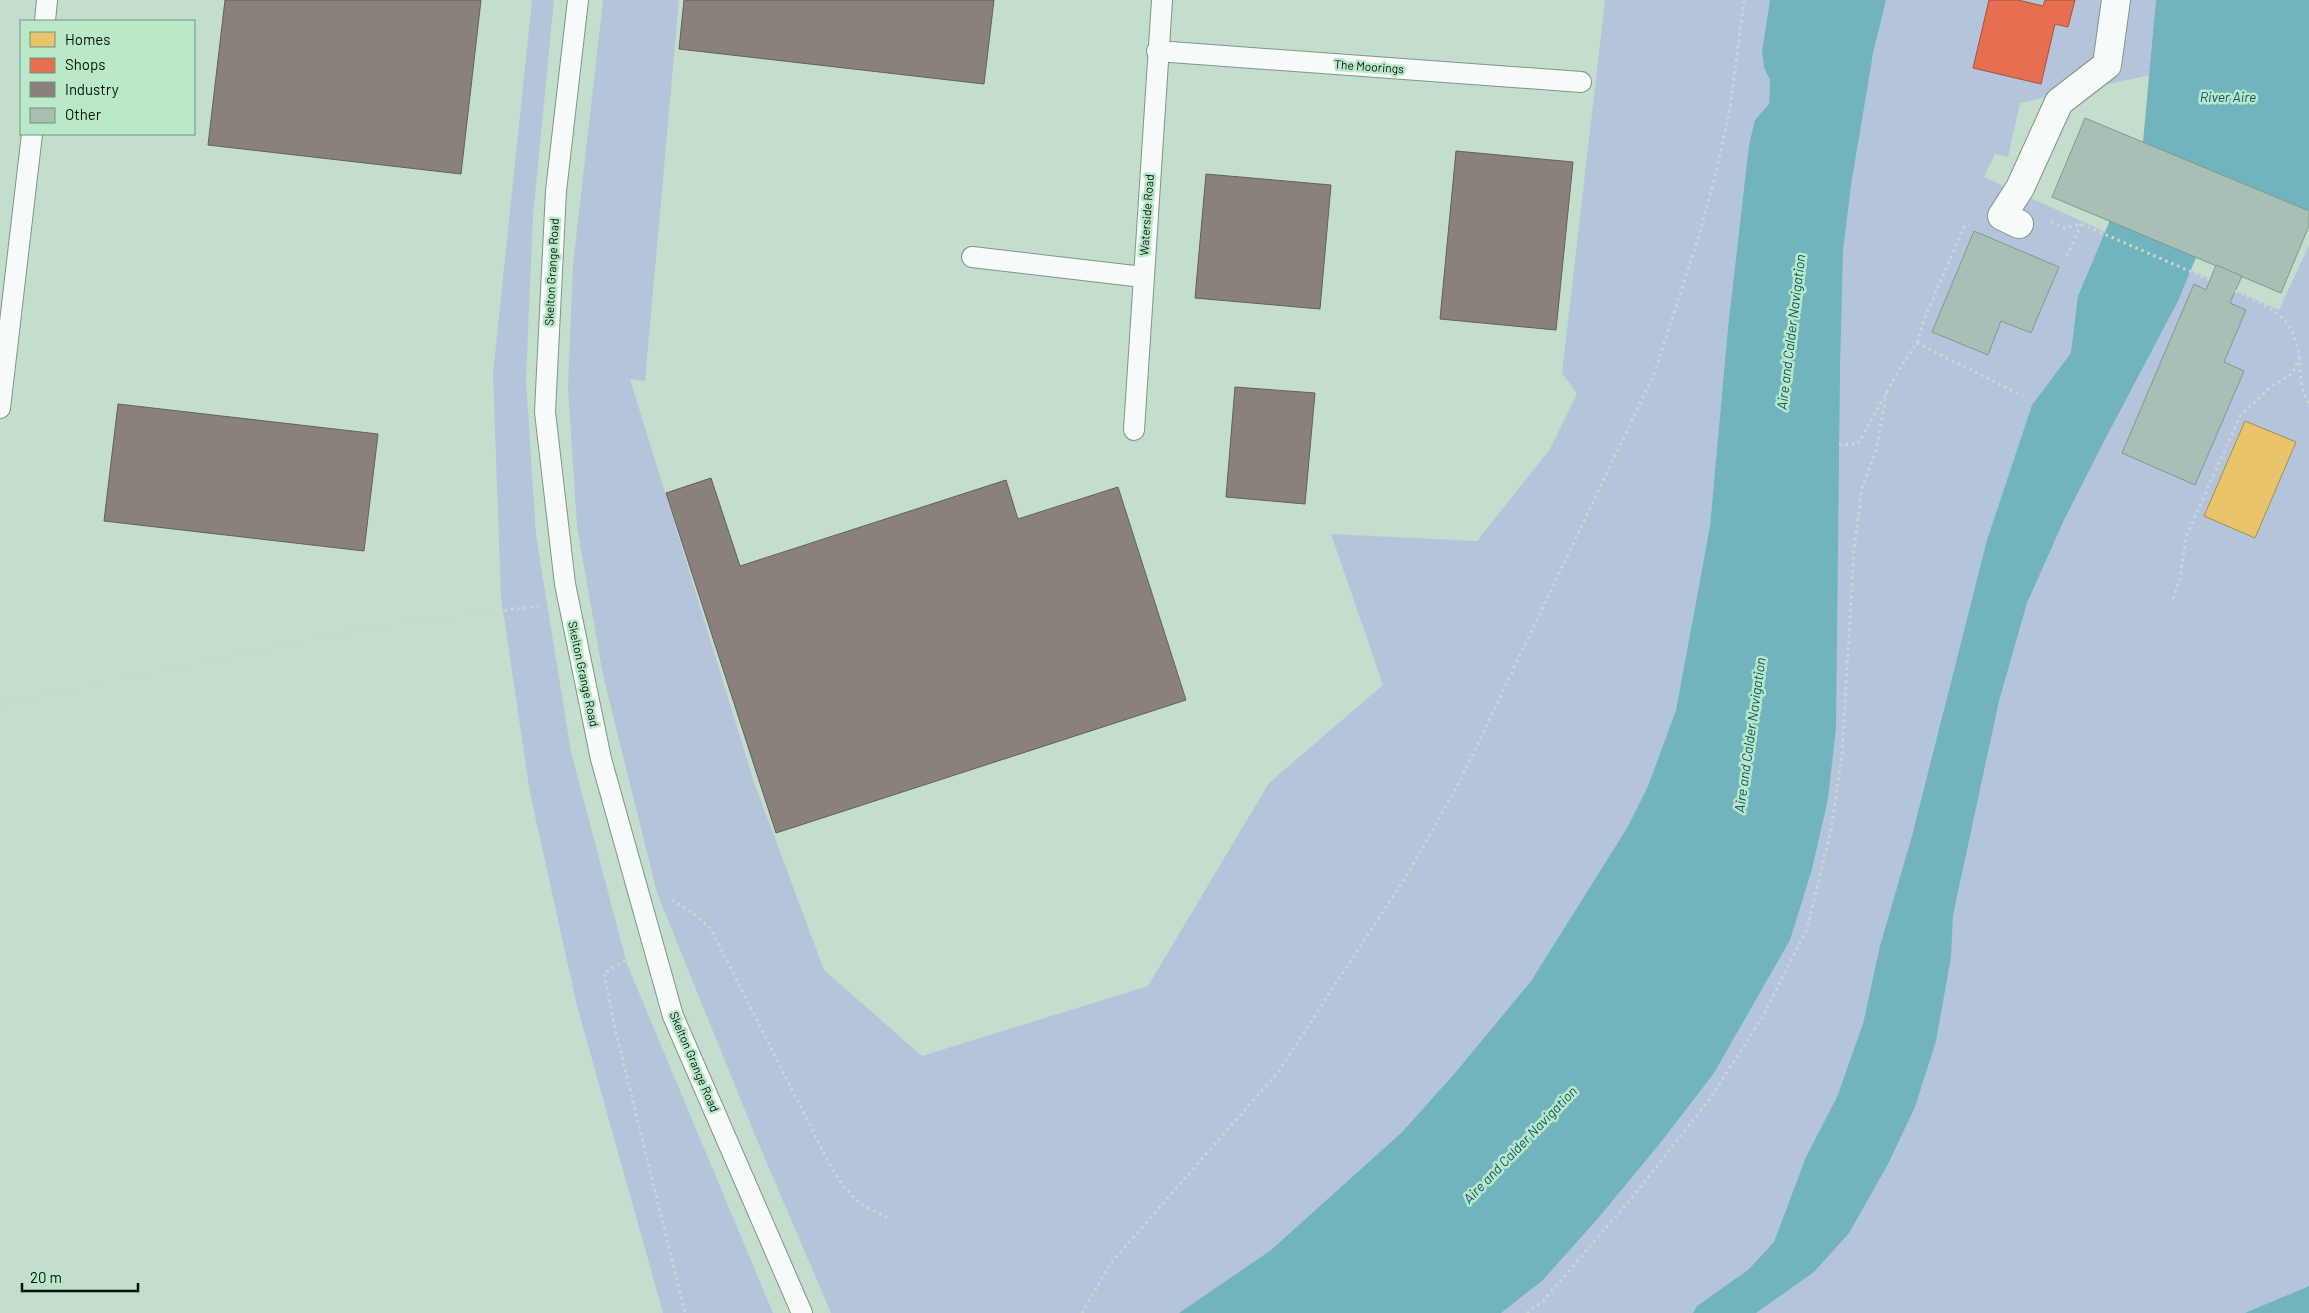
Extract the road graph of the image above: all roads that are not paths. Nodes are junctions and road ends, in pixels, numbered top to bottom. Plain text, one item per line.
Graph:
1 (47, 0) edge
2 (578, 0) edge
3 (1162, 0) edge
4 (2116, 0) edge
5 (44, 20) edge
6 (1157, 51) junction
7 (1581, 82) dead end
8 (32, 135) edge
9 (2010, 220) road end
10 (972, 257) dead end
11 (1143, 277) junction
12 (0, 404) edge
13 (0, 408) edge
14 (1134, 430) dead end
15 (802, 1313) edge

1 - 5 lane
2 - 15 lane, Skelton Grange Road
3 - 6 lane, Waterside Road
4 - 9 street
6 - 7 lane, The Moorings
6 - 11 lane, Waterside Road
8 - 12 lane
10 - 11 lane
11 - 14 lane, Waterside Road
12 - 13 lane

